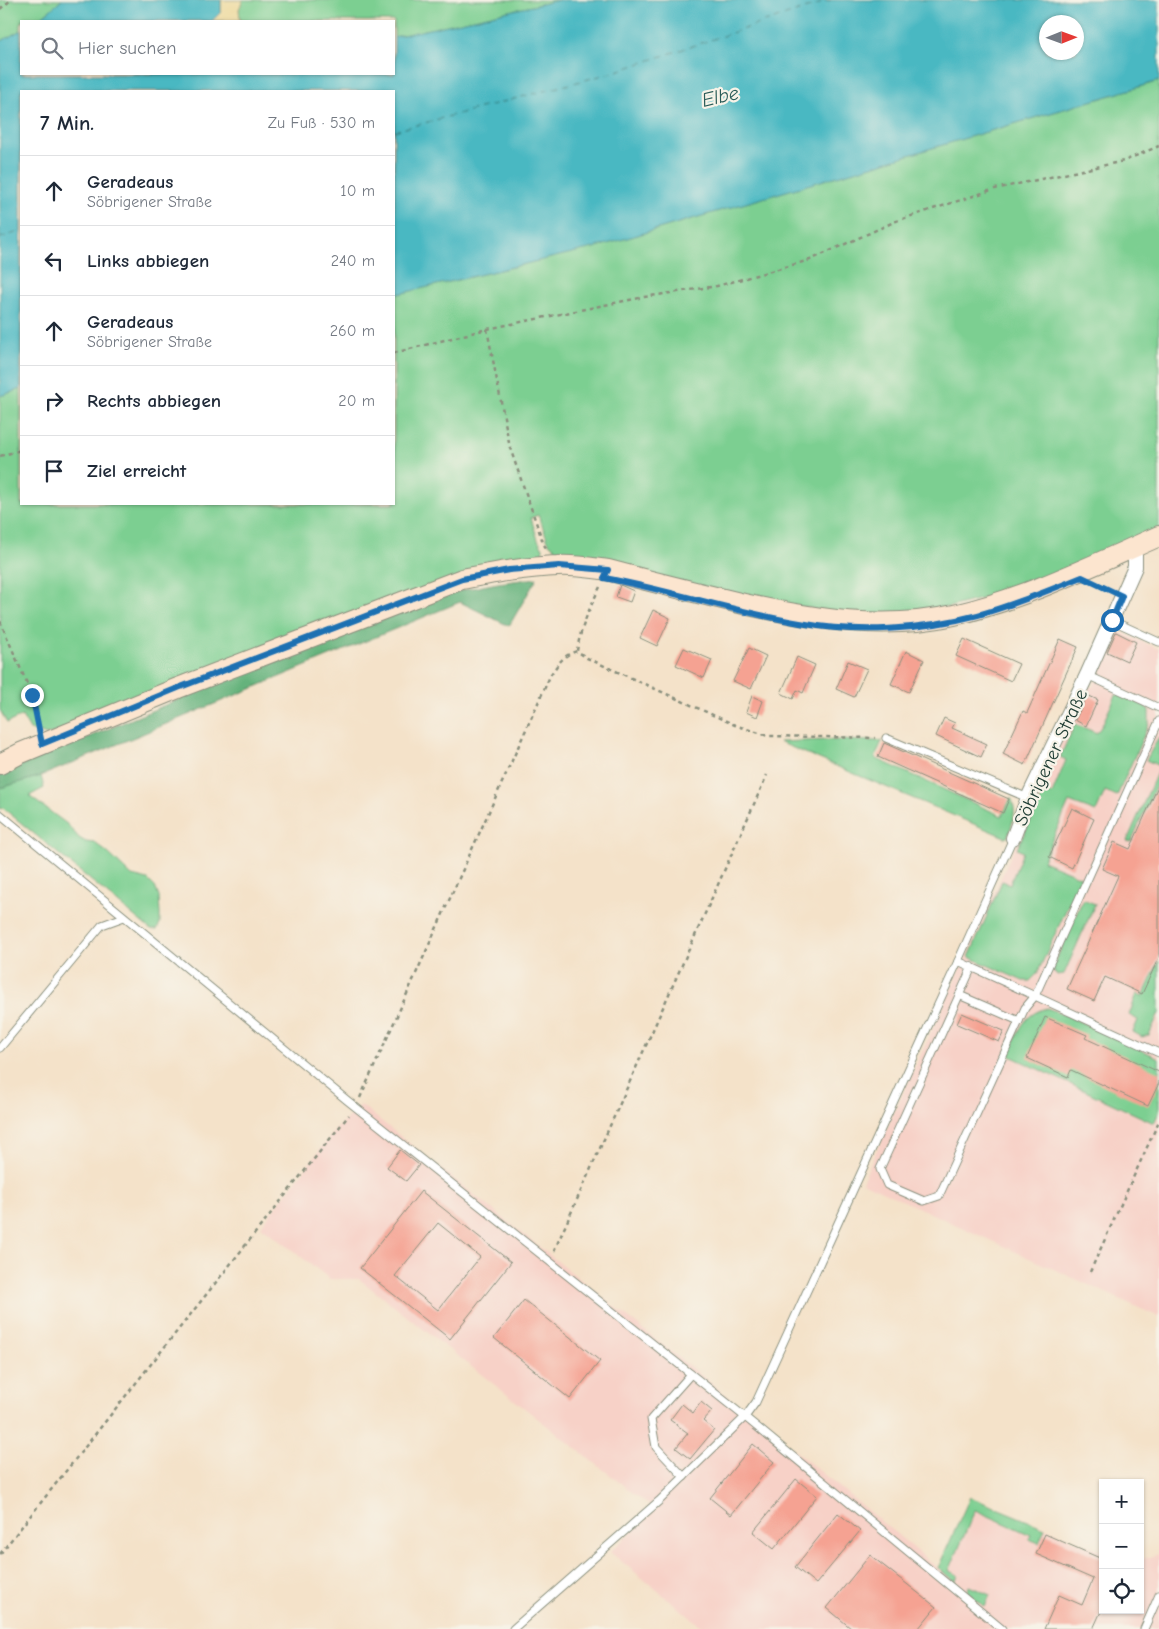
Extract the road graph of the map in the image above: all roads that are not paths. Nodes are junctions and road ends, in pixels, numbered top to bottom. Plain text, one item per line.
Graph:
1 (1159, 536) edge
2 (1135, 547) junction
3 (1112, 620) junction
4 (1159, 642) edge
5 (1087, 675) junction
6 (1159, 708) edge
7 (1159, 721) edge
8 (886, 738) road end
9 (0, 764) edge
10 (1028, 798) junction
11 (0, 814) edge
12 (1013, 838) joint
13 (124, 917) junction
14 (958, 961) junction
15 (972, 967) junction
16 (959, 995) junction
17 (1035, 996) junction
18 (1019, 1020) junction
19 (0, 1048) edge
20 (1159, 1053) edge
21 (691, 1374) junction
22 (746, 1417) junction
23 (684, 1477) junction
24 (1159, 1595) edge
25 (513, 1629) edge
26 (1002, 1629) edge
27 (1144, 1629) edge

1 - 2 street
2 - 3 street, Söbrigener Straße
2 - 9 street
3 - 4 lane
3 - 5 street, Söbrigener Straße
5 - 6 lane, Söbrigener Straße
5 - 10 street, Söbrigener Straße
7 - 17 lane
8 - 10 lane
10 - 12 street, Söbrigener Straße
11 - 13 lane
12 - 14 lane
13 - 19 lane
13 - 21 lane
14 - 15 lane
14 - 22 lane
15 - 16 lane
15 - 17 lane
16 - 18 lane
16 - 18 lane
17 - 18 lane
17 - 20 lane
21 - 22 lane
21 - 23 lane
22 - 23 lane
22 - 26 lane
23 - 25 lane
24 - 27 lane

